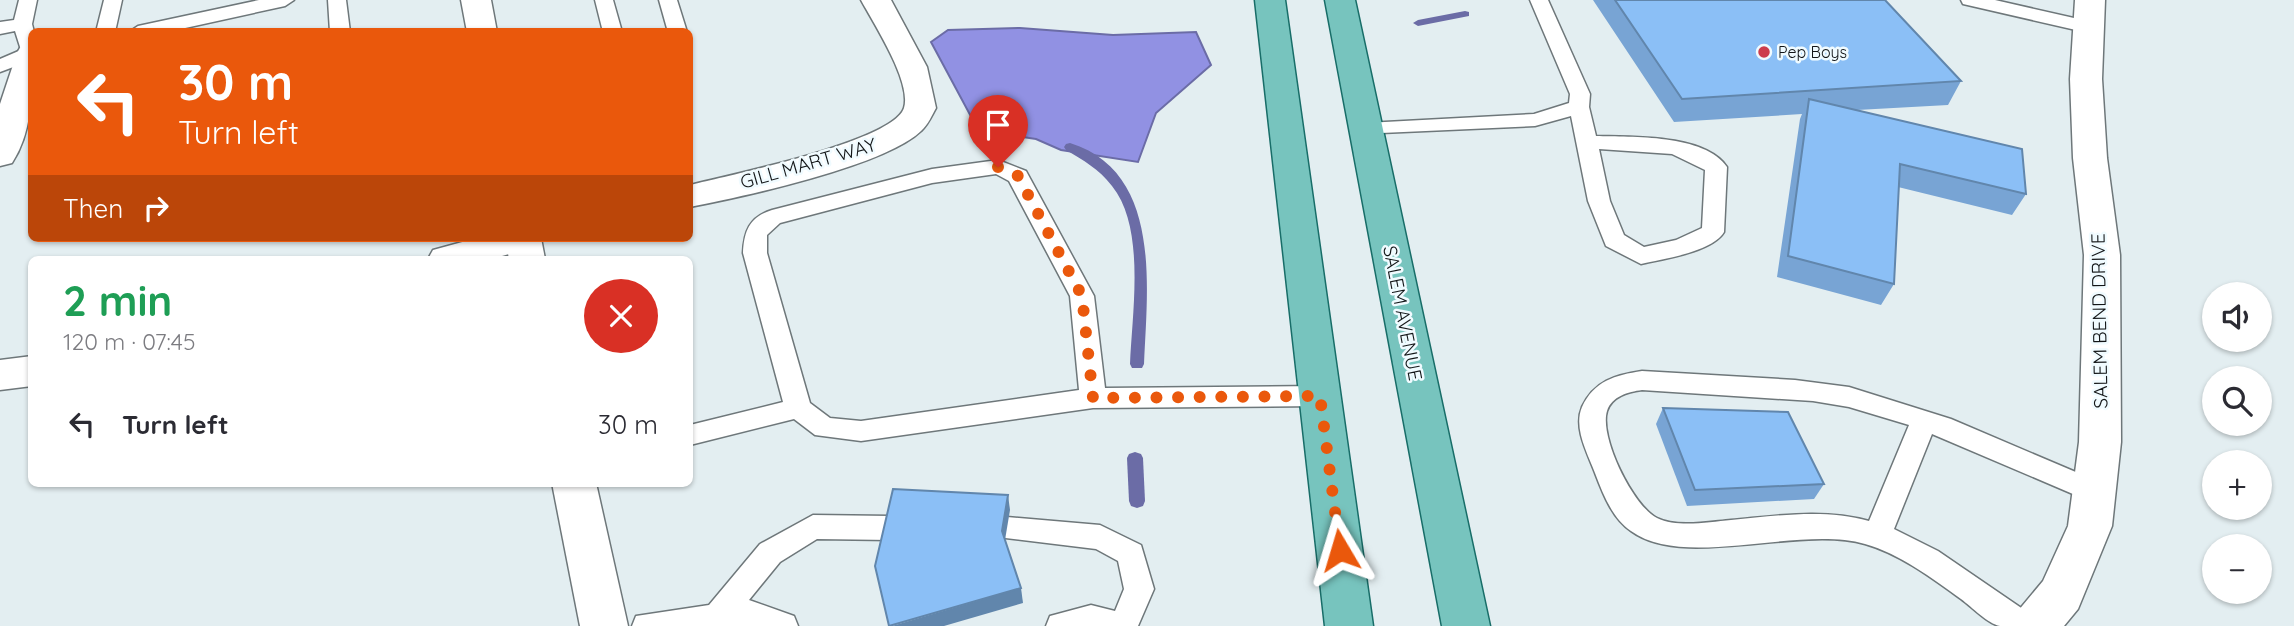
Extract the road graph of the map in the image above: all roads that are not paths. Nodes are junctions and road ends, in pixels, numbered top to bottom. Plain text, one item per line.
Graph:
1 (29, 0) edge
2 (113, 0) edge
3 (285, 0) edge
4 (337, 0) edge
5 (476, 0) edge
6 (604, 0) edge
7 (668, 0) edge
8 (876, 0) edge
9 (1270, 0) edge
10 (1340, 0) edge
11 (1539, 0) edge
12 (1969, 0) edge
13 (2090, 14) edge
14 (106, 28) edge
15 (159, 28) edge
16 (340, 28) edge
17 (481, 28) edge
18 (612, 28) edge
19 (677, 28) edge
20 (0, 29) edge
21 (27, 39) edge
22 (0, 65) edge
23 (1579, 107) junction
24 (1366, 129) junction
25 (1587, 142) junction
26 (0, 155) edge
27 (693, 195) edge
28 (508, 242) edge
29 (457, 256) edge
30 (28, 372) edge
31 (0, 375) edge
32 (1320, 396) junction
33 (1093, 398) junction
34 (798, 408) junction
35 (1924, 422) junction
36 (693, 434) edge
37 (575, 487) edge
38 (2094, 492) junction
39 (891, 528) edge
40 (1007, 529) edge
41 (1877, 535) junction
42 (718, 617) junction
43 (604, 626) edge
44 (647, 626) edge
45 (783, 626) edge
46 (1061, 626) edge
47 (1122, 626) edge
48 (1349, 626) edge
49 (1466, 626) edge
50 (2022, 626) edge
51 (2035, 626) edge

1 - 21 lane
2 - 14 lane
3 - 15 lane
4 - 16 lane
5 - 17 street
6 - 18 lane
7 - 19 lane
8 - 27 street, GILL MART WAY
9 - 32 main road
10 - 24 main road, SALEM AVENUE
11 - 23 lane
12 - 13 lane
13 - 38 street, SALEM BEND DRIVE
20 - 21 lane
21 - 22 lane
21 - 26 street
23 - 24 lane
23 - 25 lane
24 - 49 main road, SALEM AVENUE
25 - 25 lane
28 - 29 street
30 - 31 street
32 - 33 lane
32 - 48 main road
33 - 34 lane
33 - 34 lane
34 - 36 lane
35 - 38 lane
35 - 41 lane
35 - 41 lane
37 - 43 street
38 - 51 street, SALEM BEND DRIVE
39 - 42 lane
40 - 47 lane
41 - 50 lane
42 - 44 lane
42 - 45 lane
46 - 47 lane

